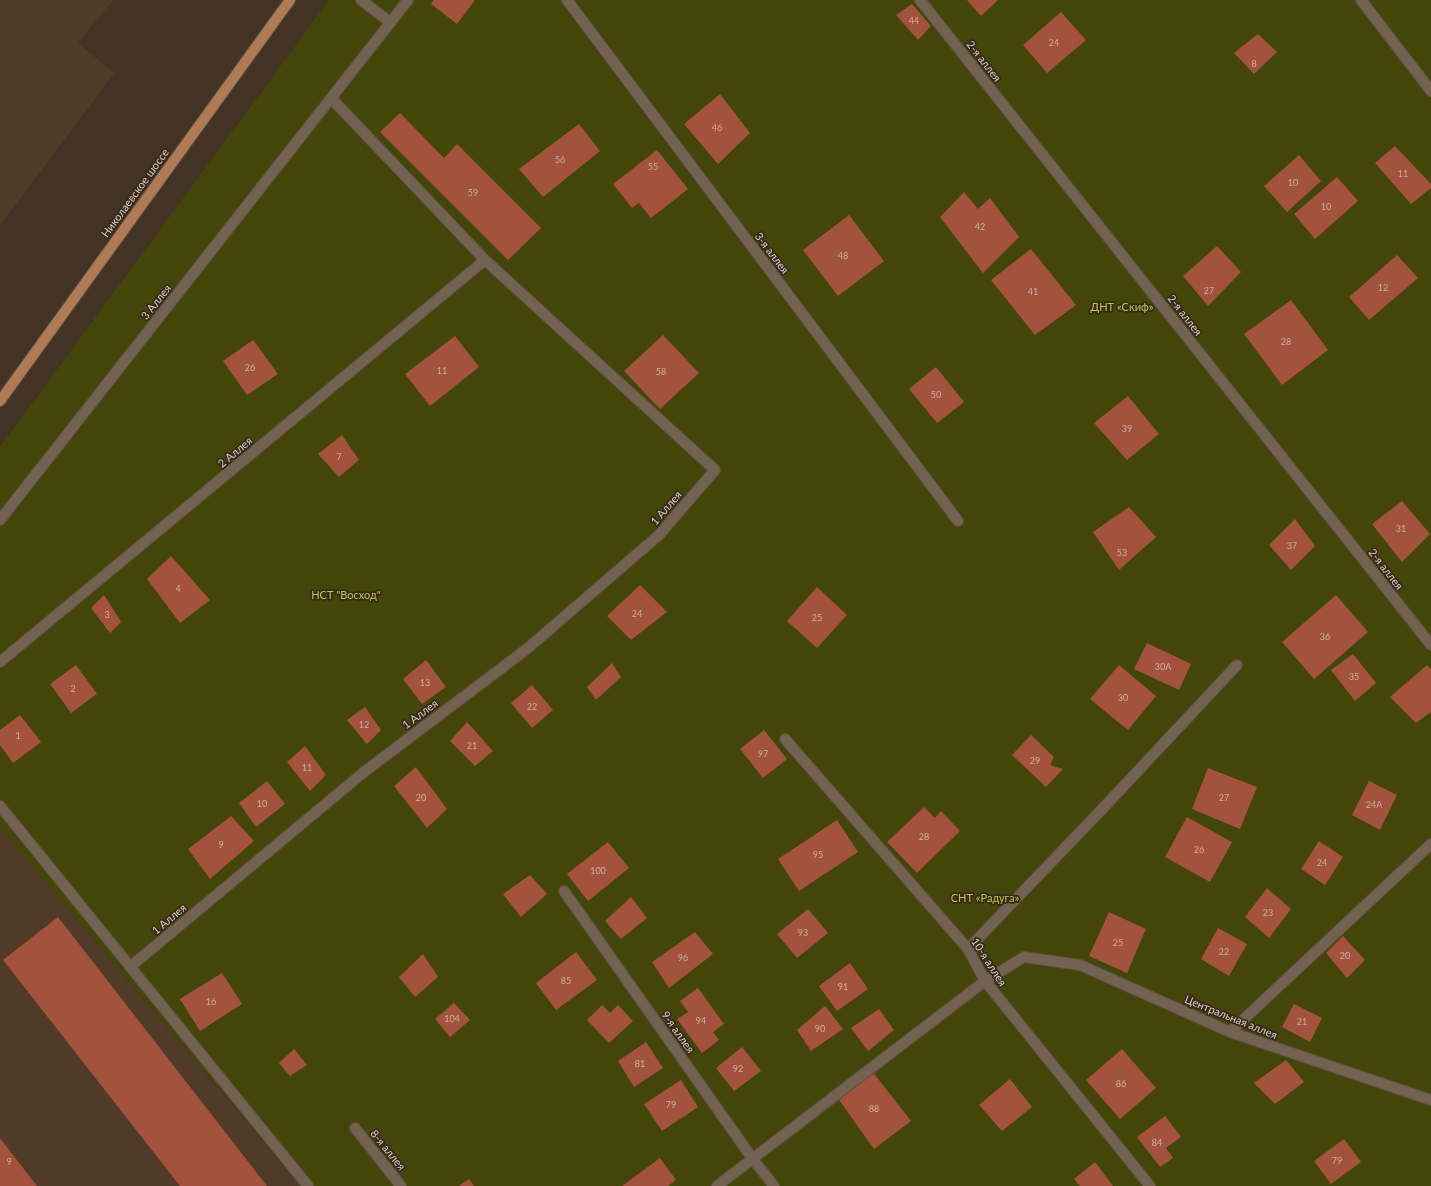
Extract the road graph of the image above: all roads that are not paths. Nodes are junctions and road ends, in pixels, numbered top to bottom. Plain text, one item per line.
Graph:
1 (290, 0) edge
2 (361, 0) edge
3 (408, 0) edge
4 (567, 0) edge
5 (920, 0) edge
6 (1361, 0) edge
7 (390, 22) junction
8 (1431, 90) edge
9 (331, 98) junction
10 (485, 260) junction
11 (0, 401) edge
12 (0, 520) edge
13 (958, 521) dead end
14 (1431, 645) edge
15 (0, 662) edge
16 (1237, 665) dead end
17 (784, 739) dead end
18 (0, 806) edge
19 (1431, 844) edge
20 (564, 891) dead end
21 (968, 949) junction
22 (130, 967) junction
23 (985, 981) junction
24 (1230, 1032) junction
25 (1431, 1100) edge
26 (355, 1128) dead end
27 (752, 1158) junction
28 (308, 1186) edge
29 (401, 1186) edge
30 (716, 1186) edge
31 (774, 1186) edge
32 (1150, 1186) edge

1 - 11 main road, Николаевское шоссе
2 - 7 street
3 - 7 street, 3 Аллея
4 - 13 street, 3-я аллея
5 - 14 street, 2-я аллея
6 - 8 street
7 - 9 street, 3 Аллея
9 - 10 street
9 - 12 street, 3 Аллея
10 - 15 street, 2 Аллея
10 - 22 street, 1 Аллея
16 - 21 street
17 - 21 street, 10-я аллея
18 - 22 street
19 - 24 street
20 - 27 street, 9-я аллея
21 - 23 street, 10-я аллея
22 - 28 street
23 - 24 street, Центральная аллея
23 - 27 street
23 - 32 street, 10-я аллея
24 - 25 street, Центральная аллея
26 - 29 street, 8-я аллея
27 - 30 street
27 - 31 street, 9-я аллея

